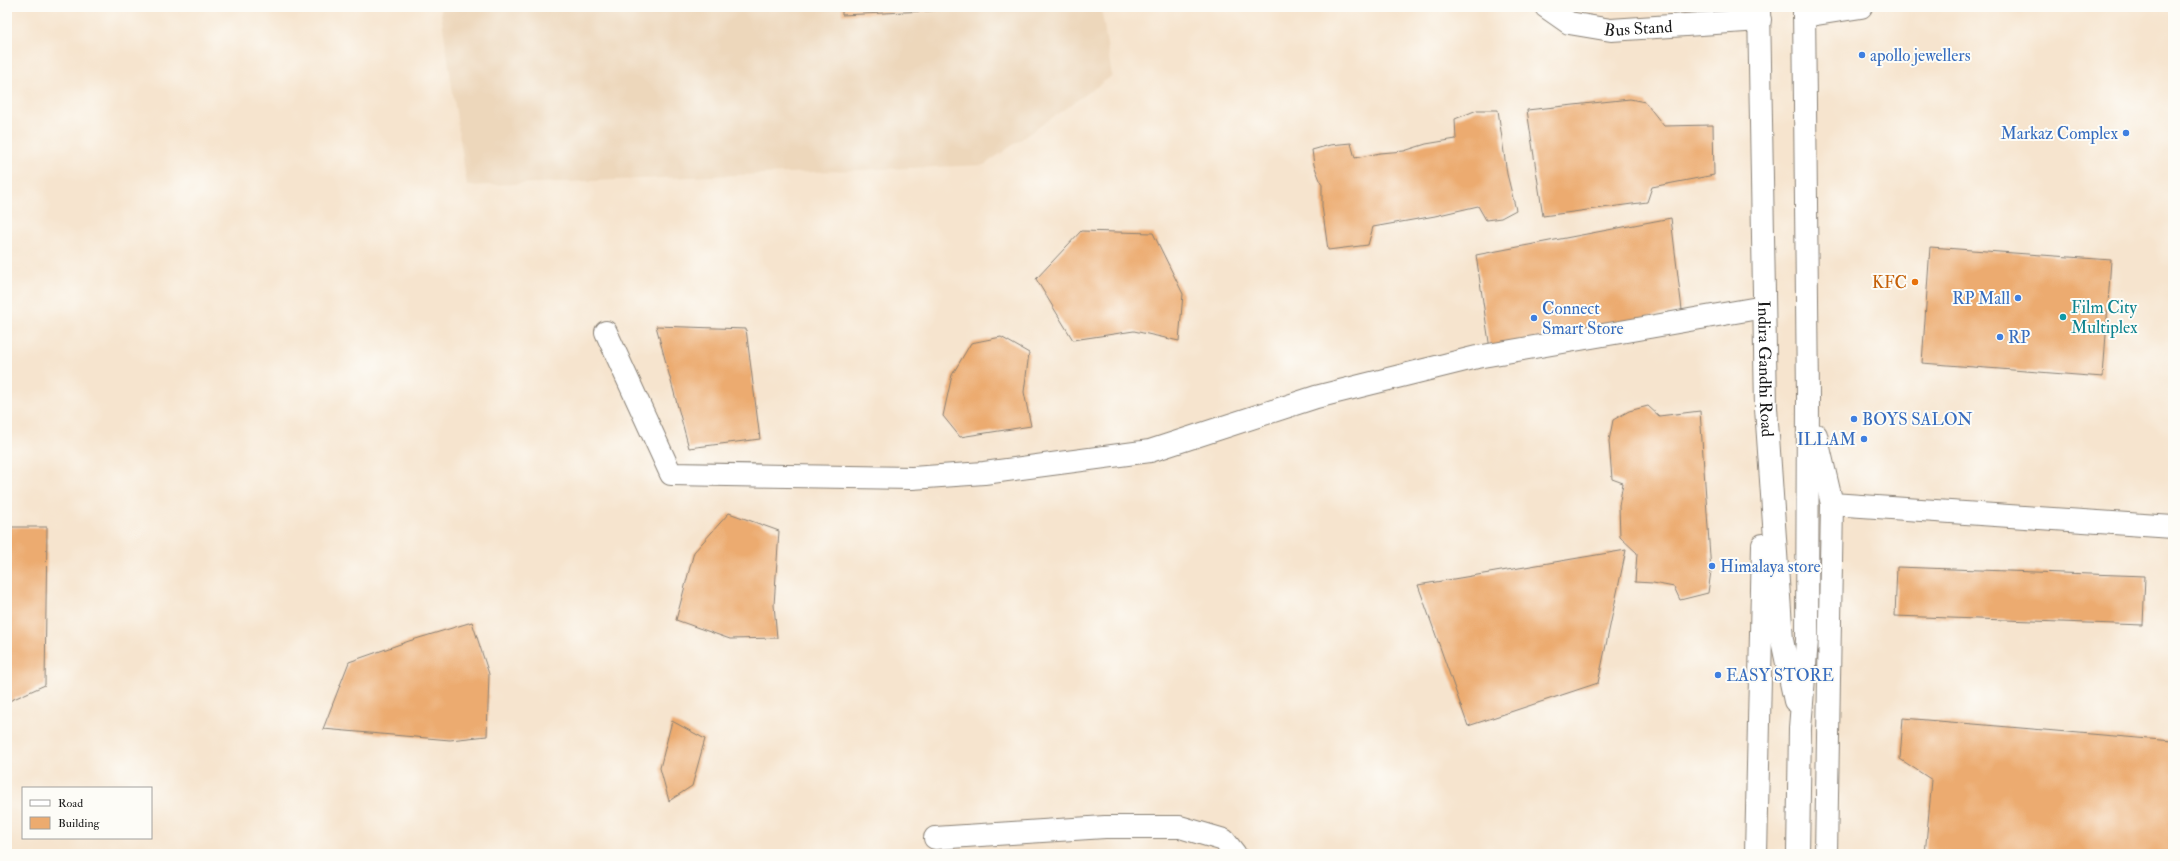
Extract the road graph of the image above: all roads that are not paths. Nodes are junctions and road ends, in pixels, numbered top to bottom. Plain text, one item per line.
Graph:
1 (1546, 7) edge
2 (1861, 7) edge
3 (1804, 12) edge
4 (1760, 14) edge
5 (1764, 307) junction
6 (606, 332) dead end
7 (1808, 397) junction
8 (1766, 408) junction
9 (1832, 504) junction
10 (2173, 527) edge
11 (1800, 728) junction
12 (935, 838) dead end
13 (1235, 854) edge
14 (1756, 854) edge
15 (1798, 854) edge
16 (1826, 854) edge

1 - 4 main road, Bus Stand
2 - 3 main road
3 - 7 main road, Indira Gandhi Road
4 - 5 main road, Indira Gandhi Road
5 - 6 main road
5 - 8 main road, Indira Gandhi Road
7 - 9 main road
7 - 11 main road, Indira Gandhi Road
8 - 11 main road, Indira Gandhi Road
8 - 14 main road
9 - 10 main road
9 - 16 main road
11 - 15 main road, Indira Gandhi Road
12 - 13 main road

